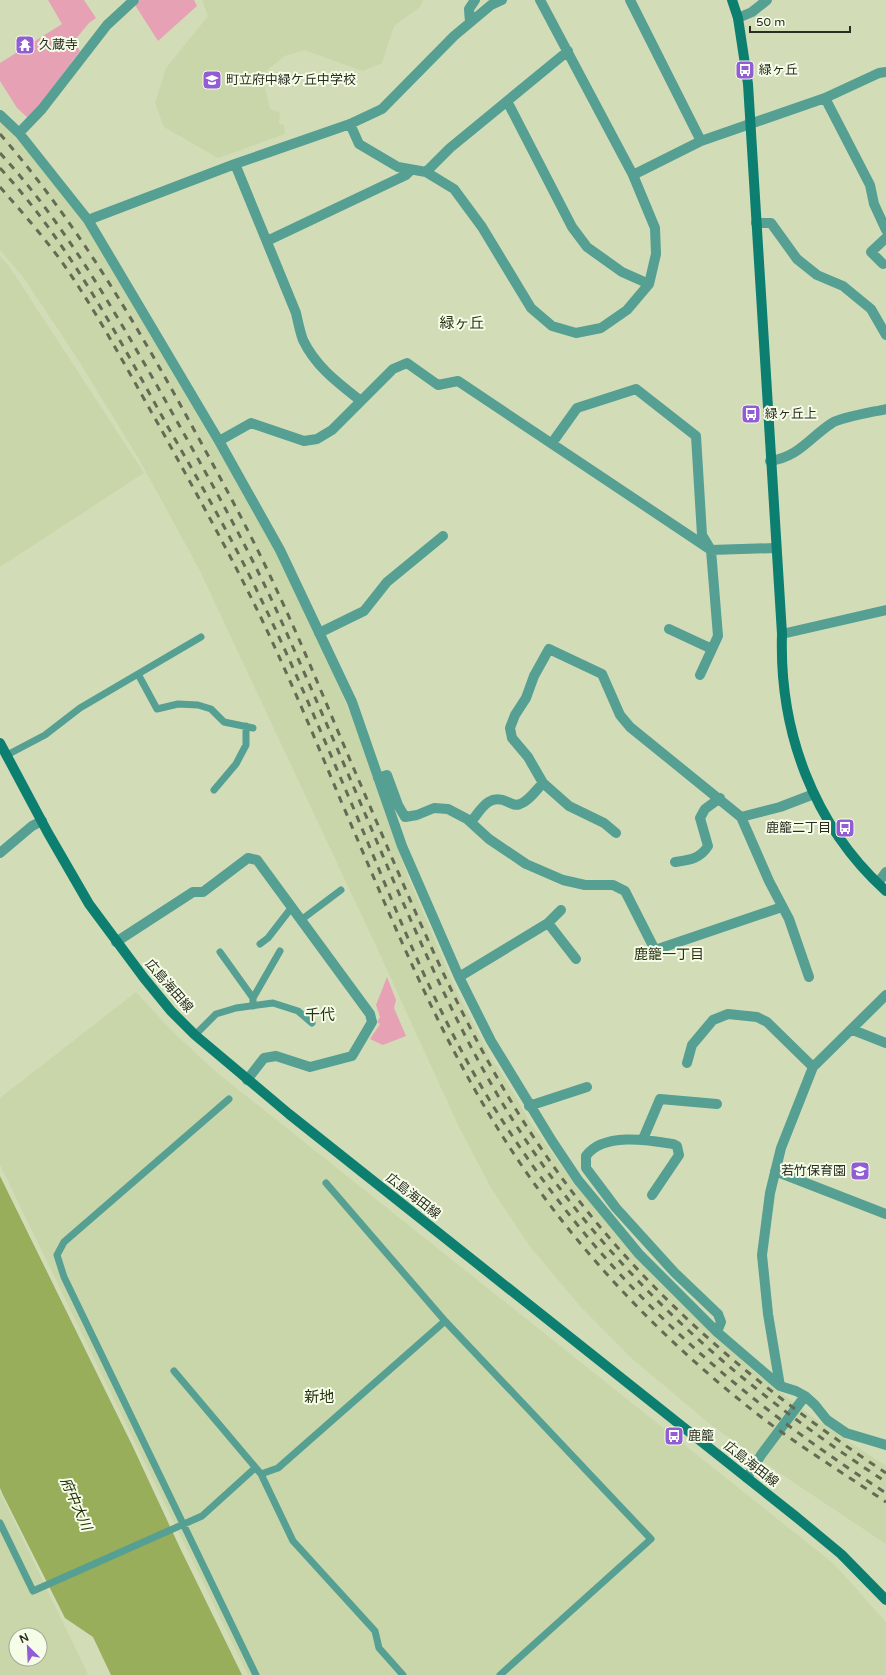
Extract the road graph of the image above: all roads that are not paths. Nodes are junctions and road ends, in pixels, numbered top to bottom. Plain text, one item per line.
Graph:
1 (134, 0) edge
2 (475, 0) edge
3 (502, 0) edge
4 (540, 0) edge
5 (630, 0) edge
6 (732, 0) edge
7 (767, 0) edge
8 (738, 18) junction
9 (470, 22) junction
10 (568, 51) junction
11 (886, 72) edge
12 (825, 98) junction
13 (507, 101) junction
14 (0, 115) edge
15 (749, 123) junction
16 (350, 124) junction
17 (19, 133) junction
18 (701, 141) junction
19 (235, 164) junction
20 (411, 170) junction
21 (426, 172) junction
22 (633, 175) junction
23 (88, 220) junction
24 (756, 223) junction
25 (886, 230) edge
26 (886, 238) edge
27 (267, 241) junction
28 (883, 264) dead end
29 (649, 284) junction
30 (886, 335) edge
31 (361, 401) junction
32 (886, 409) edge
33 (218, 441) junction
34 (552, 443) junction
35 (770, 461) junction
36 (444, 536) dead end
37 (776, 548) junction
38 (711, 550) junction
39 (886, 610) edge
40 (669, 629) dead end
41 (319, 633) junction
42 (782, 634) junction
43 (201, 637) dead end
44 (712, 649) junction
45 (138, 674) junction
46 (700, 675) dead end
47 (0, 743) edge
48 (7, 755) junction
49 (378, 778) junction
50 (543, 783) junction
51 (214, 790) dead end
52 (814, 794) junction
53 (720, 798) junction
54 (741, 817) junction
55 (42, 821) junction
56 (471, 822) junction
57 (616, 833) dead end
58 (0, 853) edge
59 (675, 862) dead end
60 (886, 872) edge
61 (878, 883) junction
62 (341, 890) dead end
63 (886, 891) edge
64 (292, 907) junction
65 (782, 907) junction
66 (561, 910) dead end
67 (301, 920) junction
68 (548, 923) junction
69 (116, 942) junction
70 (260, 944) dead end
71 (280, 951) dead end
72 (220, 952) dead end
73 (576, 959) dead end
74 (458, 977) junction
75 (809, 977) dead end
76 (886, 995) edge
77 (253, 1002) junction
78 (312, 1023) dead end
79 (853, 1030) junction
80 (195, 1035) junction
81 (886, 1043) edge
82 (687, 1063) dead end
83 (813, 1067) junction
84 (247, 1080) junction
85 (586, 1087) dead end
86 (229, 1098) dead end
87 (717, 1104) dead end
88 (529, 1106) junction
89 (643, 1139) junction
90 (775, 1171) junction
91 (326, 1183) dead end
92 (652, 1195) dead end
93 (886, 1214) edge
94 (445, 1321) junction
95 (717, 1332) junction
96 (174, 1371) dead end
97 (780, 1386) junction
98 (805, 1396) junction
99 (886, 1445) edge
100 (255, 1468) junction
101 (261, 1474) junction
102 (747, 1478) junction
103 (0, 1523) edge
104 (184, 1525) junction
105 (886, 1600) edge
106 (256, 1675) edge
107 (403, 1675) edge
108 (500, 1675) edge

1 - 17 street
2 - 9 street
3 - 9 street
4 - 10 street
5 - 18 street
6 - 8 main road
7 - 8 street
8 - 15 main road
9 - 16 street
10 - 13 street
10 - 22 street
11 - 12 street
12 - 15 street
12 - 25 street
13 - 21 street
13 - 29 street
14 - 17 street
15 - 18 street
15 - 24 main road
16 - 19 street
16 - 20 street
17 - 23 street
18 - 22 street
19 - 23 street
19 - 27 street
20 - 21 street
20 - 27 street
21 - 29 street
22 - 29 street
23 - 33 street
24 - 30 street
24 - 35 main road
26 - 28 street
27 - 31 street
31 - 33 street
31 - 34 street
32 - 35 street
33 - 41 street
34 - 38 street
34 - 38 street
35 - 37 main road
36 - 41 street
37 - 38 street
37 - 42 main road
38 - 44 street
39 - 42 street
40 - 44 street
41 - 49 street
42 - 52 main road
43 - 45 lane
44 - 46 street
45 - 48 lane
45 - 51 lane
47 - 48 main road, 広島海田線
48 - 55 main road, 広島海田線
49 - 56 street
49 - 74 street
50 - 53 street
50 - 56 street
50 - 57 street
52 - 54 street
52 - 61 main road
53 - 54 street
53 - 59 street
54 - 65 street
55 - 58 street
55 - 69 main road, 広島海田線
56 - 65 street
60 - 61 street
61 - 63 main road
62 - 67 lane
64 - 67 street
64 - 69 street
64 - 70 lane
65 - 75 street
66 - 68 street
67 - 84 street
68 - 73 street
68 - 74 street
69 - 80 main road, 広島海田線
71 - 77 lane
72 - 77 lane
74 - 88 street
76 - 79 street
77 - 78 lane
77 - 80 lane
79 - 81 street
79 - 83 street
80 - 84 main road, 広島海田線
82 - 83 street
83 - 90 street
84 - 102 main road, 広島海田線
85 - 88 street
86 - 104 lane
87 - 89 street
88 - 95 street
89 - 92 street
89 - 95 street
90 - 93 street
90 - 97 street
91 - 94 lane
94 - 101 lane
94 - 108 lane
95 - 97 street
96 - 100 lane
97 - 98 street
98 - 99 street
98 - 102 street
100 - 101 lane
100 - 104 lane
101 - 107 lane
102 - 105 main road, 広島海田線
103 - 104 lane
104 - 106 lane

